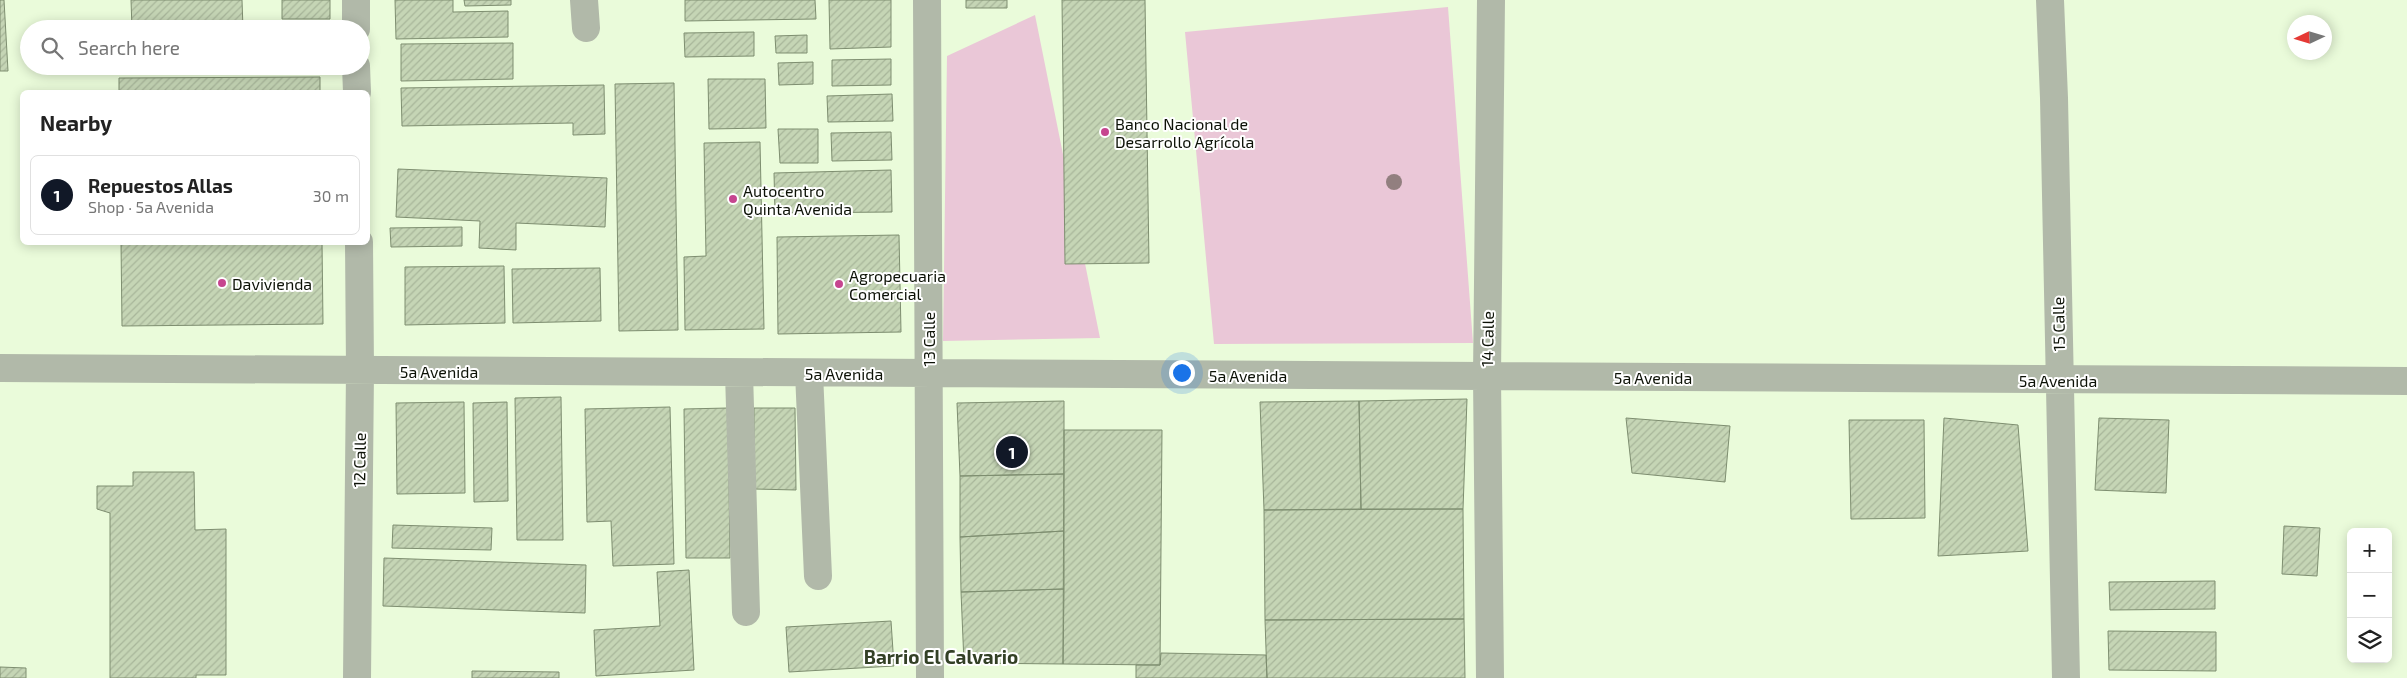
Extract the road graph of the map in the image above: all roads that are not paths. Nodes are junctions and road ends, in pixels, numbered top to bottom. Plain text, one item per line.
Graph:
1 (356, 0) edge
2 (584, 0) edge
3 (927, 0) edge
4 (1491, 0) edge
5 (2050, 0) edge
6 (356, 20) edge
7 (586, 28) dead end
8 (356, 75) edge
9 (357, 90) edge
10 (359, 245) edge
11 (0, 368) edge
12 (360, 370) junction
13 (739, 373) junction
14 (808, 373) junction
15 (929, 373) junction
16 (1487, 376) junction
17 (2059, 380) junction
18 (2407, 381) edge
19 (818, 576) dead end
20 (746, 612) dead end
21 (357, 678) edge
22 (930, 678) edge
23 (1490, 678) edge
24 (2066, 678) edge

1 - 6 street
2 - 7 street
3 - 15 street, 13 Calle
4 - 16 street, 14 Calle
5 - 17 street, 15 Calle
8 - 9 street
10 - 12 street, 12 Calle
11 - 12 street, 5a Avenida
12 - 13 street, 5a Avenida
12 - 21 street, 12 Calle
13 - 14 street, 5a Avenida
13 - 20 street
14 - 15 street, 5a Avenida
14 - 19 street
15 - 16 street, 5a Avenida
15 - 22 street, 13 Calle
16 - 17 street, 5a Avenida
16 - 23 street, 14 Calle
17 - 18 street, 5a Avenida
17 - 24 street, 15 Calle

